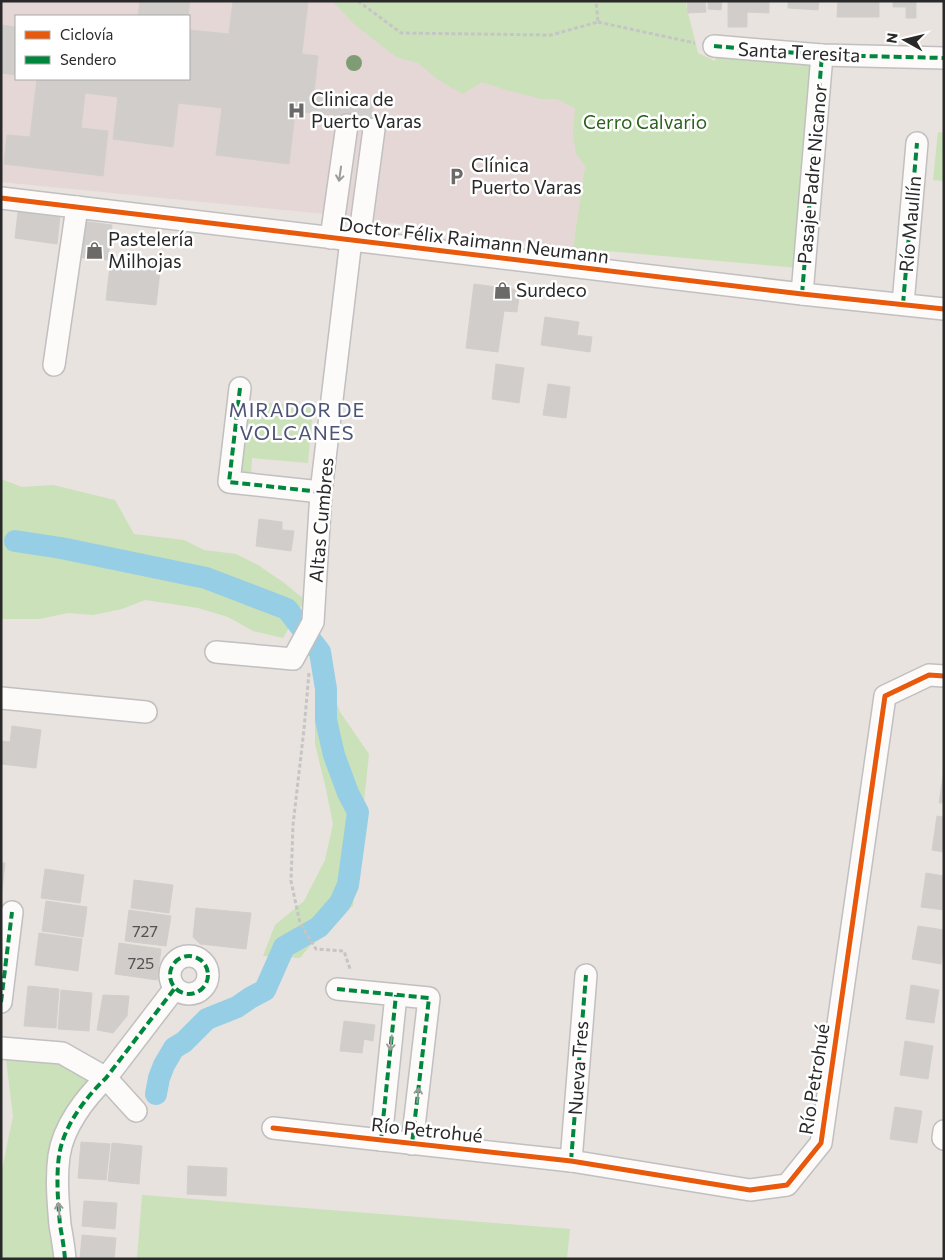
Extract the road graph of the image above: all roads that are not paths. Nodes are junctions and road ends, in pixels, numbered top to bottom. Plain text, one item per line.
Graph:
1 (714, 46) road end
2 (822, 54) junction
3 (944, 58) edge
4 (346, 125) dead end
5 (374, 129) dead end
6 (918, 144) dead end
7 (1, 198) edge
8 (77, 207) junction
9 (347, 240) junction
10 (802, 294) junction
11 (903, 304) junction
12 (944, 309) edge
13 (54, 365) dead end
14 (240, 388) dead end
15 (321, 492) junction
16 (216, 652) dead end
17 (944, 676) edge
18 (1, 698) edge
19 (146, 712) dead end
20 (12, 912) dead end
21 (586, 975) dead end
22 (175, 988) dead end
23 (346, 990) road end
24 (396, 995) junction
25 (1, 1002) edge
26 (1, 1048) edge
27 (106, 1078) junction
28 (136, 1111) dead end
29 (273, 1128) dead end
30 (381, 1140) junction
31 (412, 1144) junction
32 (571, 1161) junction
33 (65, 1259) edge

1 - 2 street, Santa Teresita
2 - 3 street, Santa Teresita
2 - 10 street, Pasaje Padre Nicanor
4 -> 9 street
5 - 9 street
6 - 11 street, Río Maullín
7 - 8 street, Doctor Félix Raimann Neumann
8 - 9 street, Doctor Félix Raimann Neumann
8 - 13 street
9 - 10 street, Doctor Félix Raimann Neumann
9 - 15 street, Altas Cumbres
10 - 11 street, Doctor Félix Raimann Neumann
11 - 12 street, Doctor Félix Raimann Neumann
14 - 15 street
15 - 16 street, Altas Cumbres
17 - 32 street, Río Petrohué
18 - 19 street
20 - 25 street
21 - 32 street, Nueva Tres
22 - 27 street
23 - 24 street
24 -> 30 street
31 -> 24 street
26 - 27 street
27 - 28 street
33 -> 27 street
29 - 30 street, Río Petrohué
30 - 31 street, Río Petrohué
31 - 32 street, Río Petrohué

